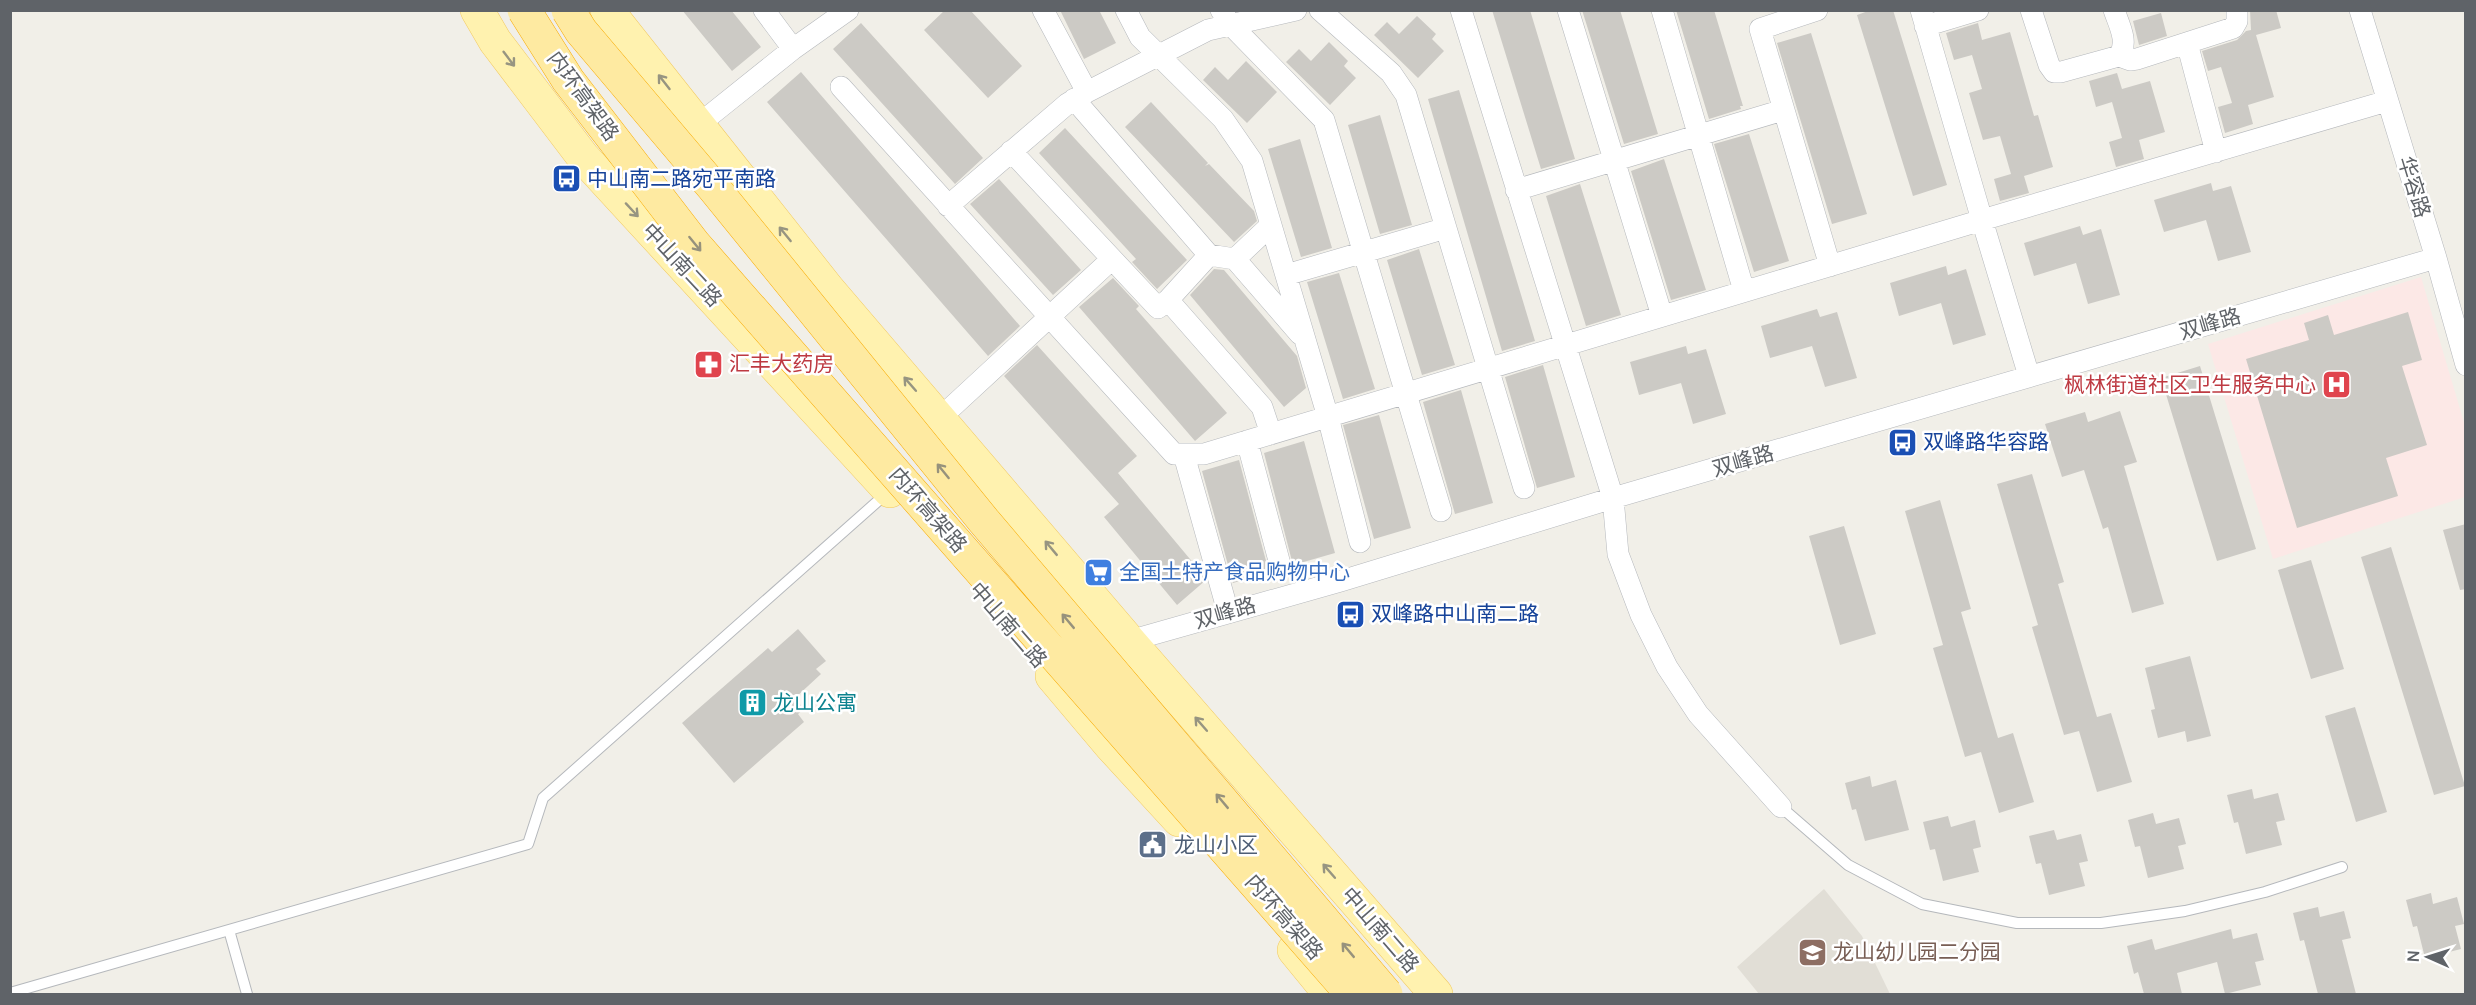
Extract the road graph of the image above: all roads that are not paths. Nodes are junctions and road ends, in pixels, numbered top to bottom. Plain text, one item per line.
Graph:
1 (477, 10) edge
2 (524, 10) edge
3 (568, 10) edge
4 (607, 10) edge
5 (765, 10) edge
6 (848, 10) edge
7 (1043, 10) edge
8 (1126, 10) edge
9 (1296, 10) edge
10 (1320, 10) edge
11 (1461, 10) edge
12 (1568, 10) edge
13 (1662, 10) edge
14 (1817, 10) edge
15 (1978, 10) edge
16 (2031, 10) edge
17 (2114, 10) edge
18 (2237, 10) edge
19 (2360, 10) edge
20 (1226, 17) edge
21 (1923, 18) edge
22 (2187, 43) junction
23 (793, 49) junction
24 (1158, 56) junction
25 (2119, 56) junction
26 (841, 87) dead end
27 (1081, 96) junction
28 (2388, 101) junction
29 (1783, 110) junction
30 (698, 125) junction
31 (1699, 135) junction
32 (1011, 151) junction
33 (2216, 152) junction
34 (1615, 160) junction
35 (1516, 190) junction
36 (948, 206) junction
37 (1982, 220) junction
38 (1271, 225) junction
39 (1446, 228) junction
40 (1365, 253) junction
41 (1209, 255) junction
42 (2436, 258) junction
43 (1112, 259) junction
44 (1235, 259) junction
45 (1830, 266) junction
46 (1286, 275) junction
47 (1744, 291) junction
48 (1168, 300) junction
49 (1049, 316) junction
50 (1662, 316) junction
51 (1304, 338) junction
52 (1564, 345) junction
53 (2466, 365) edge
54 (1489, 368) junction
55 (2029, 376) junction
56 (1407, 393) junction
57 (1328, 417) junction
58 (940, 418) junction
59 (1271, 434) junction
60 (1247, 441) junction
61 (1184, 455) junction
62 (1524, 488) dead end
63 (890, 491) junction
64 (1613, 498) junction
65 (1442, 511) dead end
66 (1360, 542) dead end
67 (1281, 568) dead end
68 (1228, 612) junction
69 (1129, 641) junction
70 (1061, 685) junction
71 (1781, 807) joint
72 (2342, 867) dead end
73 (230, 930) junction
74 (10, 993) edge
75 (247, 994) edge
76 (1330, 994) edge
77 (1352, 994) edge
78 (1386, 994) edge
79 (1436, 994) edge

1 -> 63 main road, 中山南二路
2 -> 77 highway, 内环高架路, bridge
78 -> 3 highway, 内环高架路, bridge
30 -> 4 main road, 中山南二路
5 - 23 street
6 - 23 street
7 - 27 street
8 - 24 street
9 - 20 street
10 - 39 street
11 - 35 street
12 - 34 street
13 - 31 street
14 - 29 street
15 - 21 street
16 - 25 street
17 - 25 street
18 - 22 street
19 - 28 street, 华容路
20 - 24 street
20 - 40 street
21 - 37 street
22 - 25 street
22 - 33 street
23 - 30 street
24 - 27 street
24 - 38 street
26 - 36 street
27 - 32 street
27 - 41 street
28 - 33 street
28 - 42 street, 华容路
29 - 31 street
29 - 45 street
58 -> 30 main road, 中山南二路
31 - 34 street
31 - 47 street
32 - 36 street
32 - 43 street
33 - 37 street
34 - 35 street
34 - 50 street
35 - 52 street
36 - 49 street
37 - 45 street
37 - 55 street
38 - 44 street
38 - 46 street
39 - 40 street
39 - 54 street
40 - 46 street
40 - 56 street
41 - 44 street
41 - 48 street
42 - 53 street, 华容路
42 - 55 street, 双峰路
43 - 48 street
43 - 49 street
44 - 51 street
45 - 47 street
46 - 51 street
47 - 50 street
48 - 59 street
49 - 58 street
49 - 61 street
50 - 52 street
51 - 57 street
52 - 54 street
52 - 64 street
54 - 56 street
54 - 62 street
55 - 64 street, 双峰路
56 - 57 street
56 - 65 street
57 - 59 street
57 - 66 street
69 -> 58 main road, 中山南二路
59 - 60 street
60 - 61 street
60 - 67 street
61 - 68 street
63 - 70 main road, 中山南二路
63 - 73 lane
64 - 68 street, 双峰路
64 - 71 street
68 - 69 street, 双峰路
69 - 70 street, 双峰路
79 -> 69 main road, 中山南二路
70 - 76 main road, 中山南二路
71 - 72 lane
73 - 74 lane
73 - 75 lane

